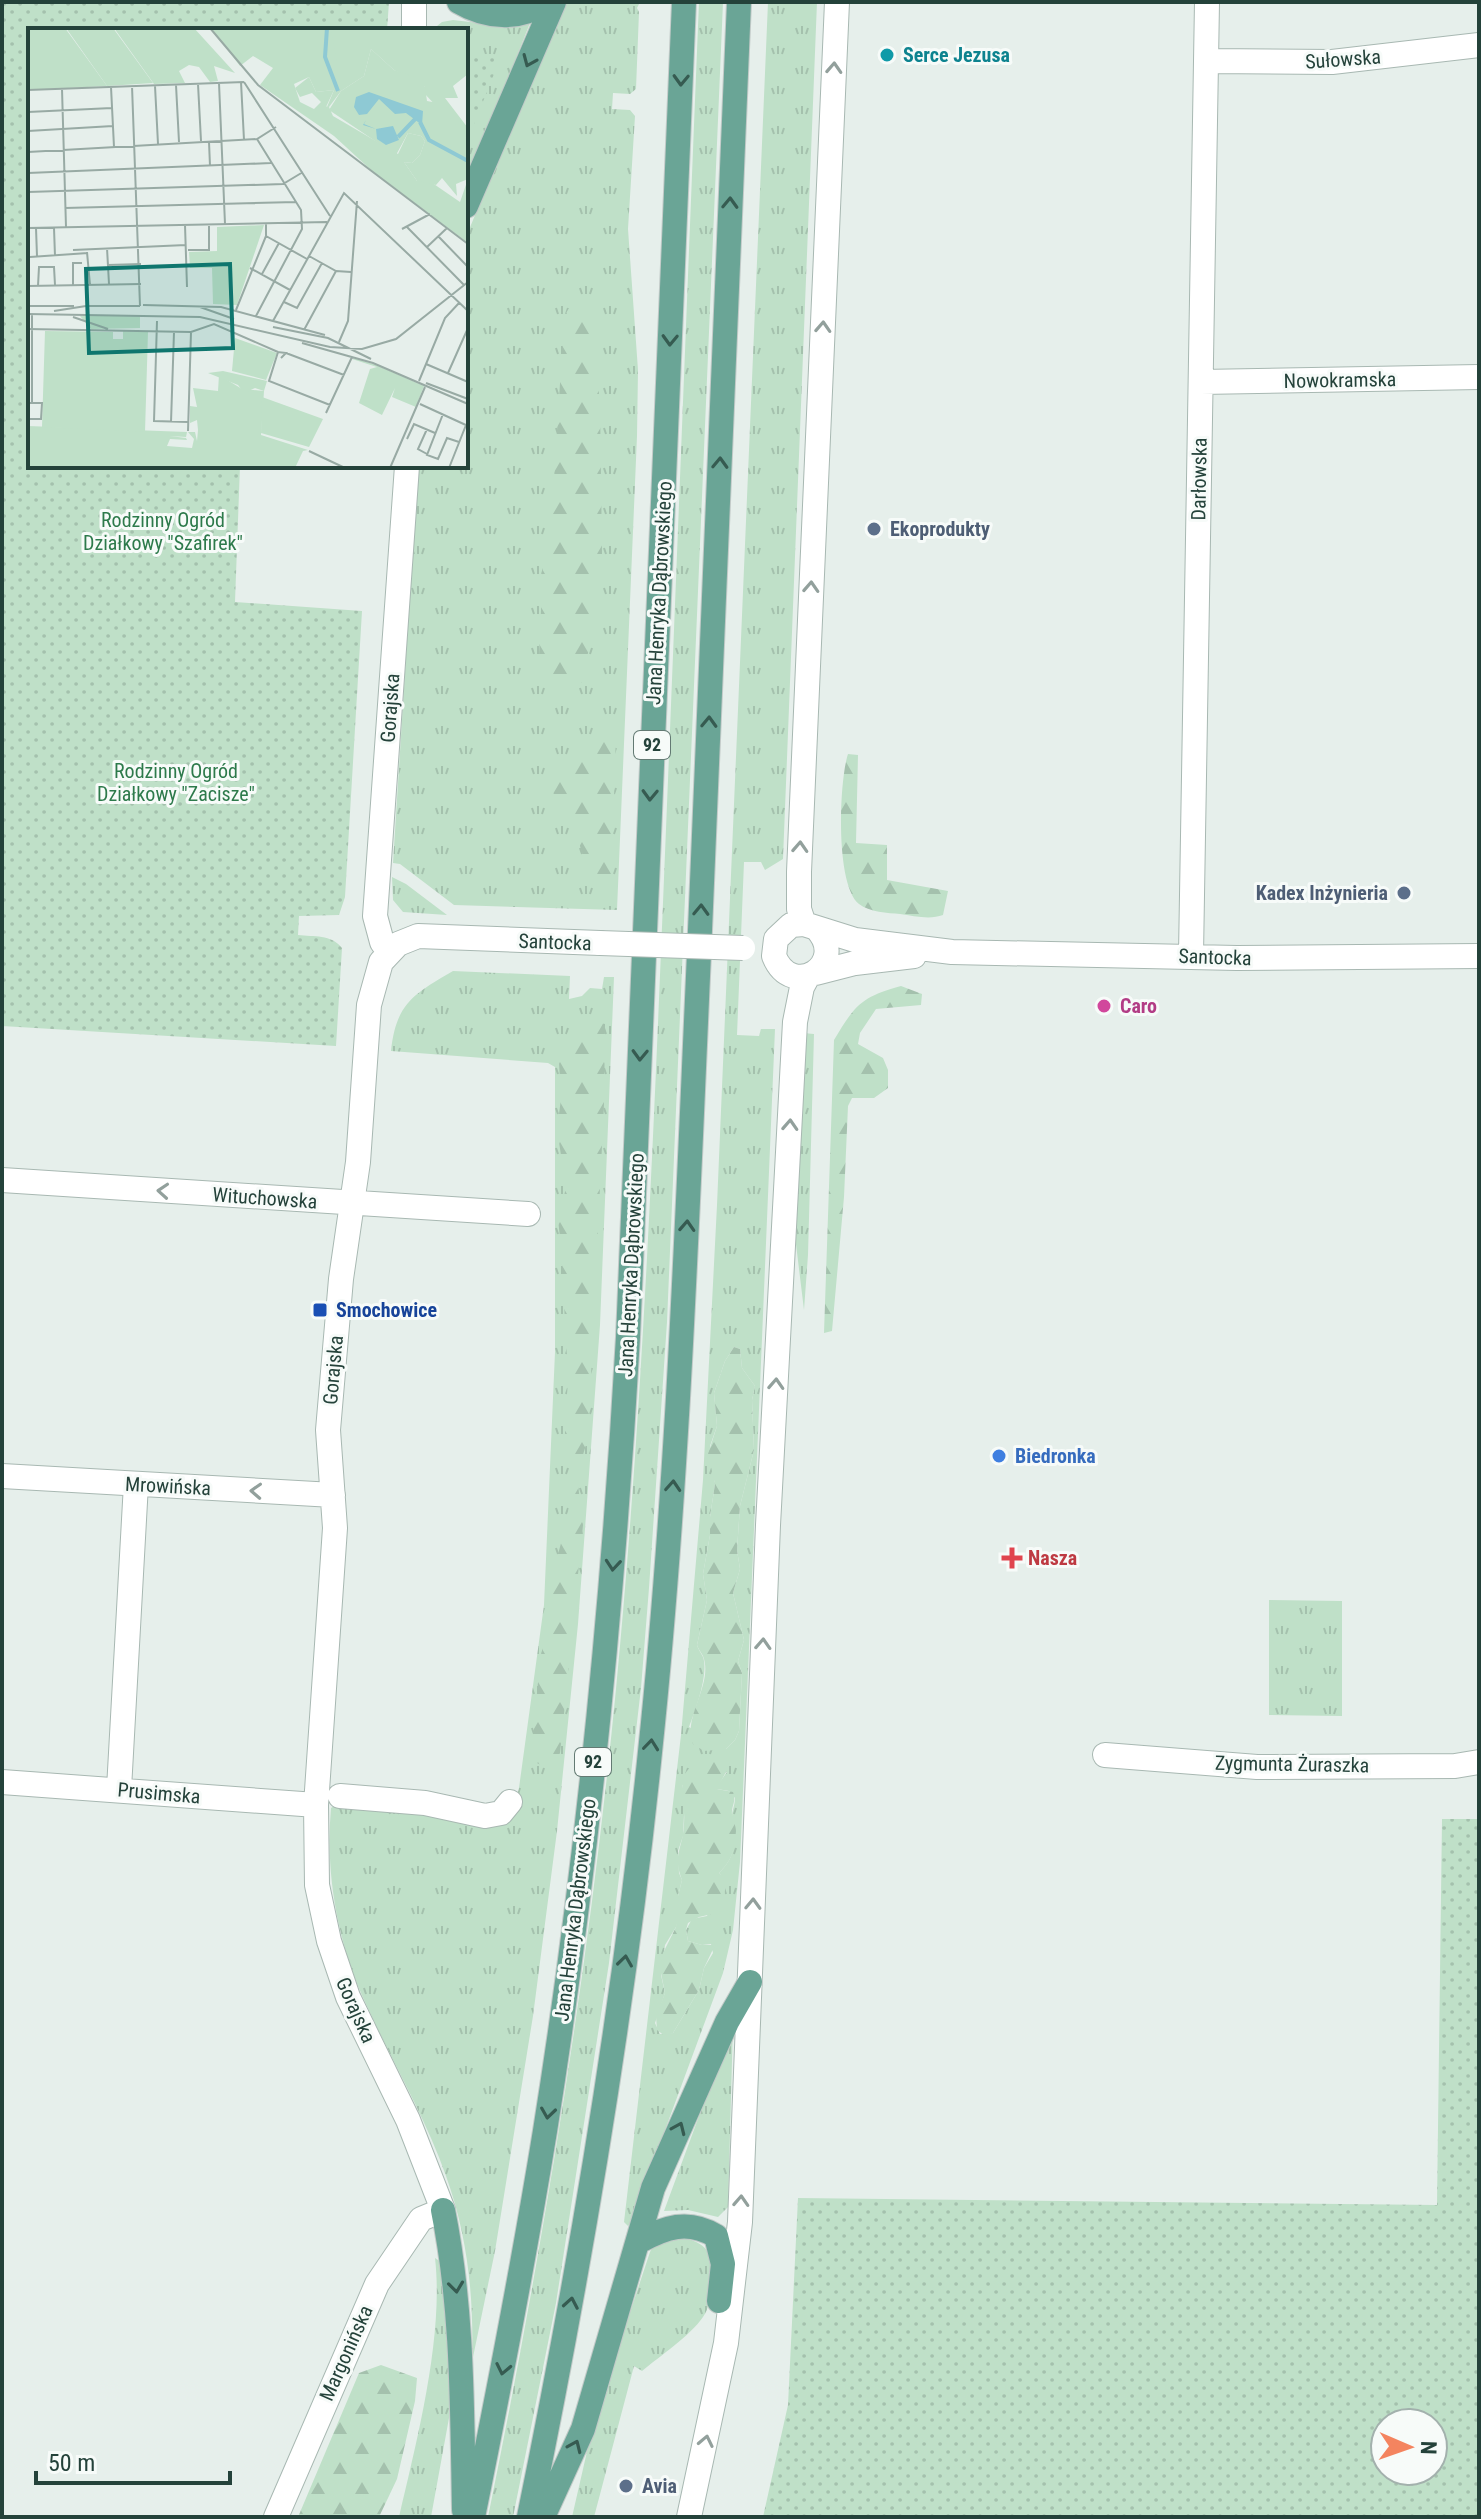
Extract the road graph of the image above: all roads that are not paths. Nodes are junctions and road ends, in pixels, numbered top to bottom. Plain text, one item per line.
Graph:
1 (414, 2) edge
2 (459, 2) edge
3 (545, 2) edge
4 (554, 2) edge
5 (684, 2) edge
6 (739, 2) edge
7 (837, 2) edge
8 (1207, 2) edge
9 (414, 28) edge
10 (1479, 45) edge
11 (1206, 61) junction
12 (468, 201) edge
13 (1479, 377) edge
14 (1201, 382) junction
15 (407, 468) edge
16 (810, 926) junction
17 (773, 949) junction
18 (389, 952) junction
19 (952, 952) junction
20 (1191, 955) junction
21 (1479, 956) edge
22 (812, 974) junction
23 (2, 1180) edge
24 (352, 1205) junction
25 (528, 1214) dead end
26 (2, 1476) edge
27 (136, 1484) junction
28 (333, 1495) junction
29 (1105, 1755) dead end
30 (1479, 1762) edge
31 (2, 1782) edge
32 (119, 1789) junction
33 (340, 1796) dead end
34 (510, 1802) dead end
35 (316, 1805) junction
36 (750, 1982) junction
37 (443, 2210) junction
38 (638, 2242) junction
39 (719, 2301) dead end
40 (276, 2517) edge
41 (464, 2517) edge
42 (473, 2517) edge
43 (529, 2517) edge
44 (543, 2517) edge
45 (689, 2517) edge

1 - 9 street
2 - 3 main road
4 -> 12 main road
5 -> 42 main road, Jana Henryka Dąbrowskiego / 92
43 -> 6 main road
16 -> 7 street
8 - 11 street, Darłowska
10 - 11 street, Sułowska
11 - 14 street, Darłowska
13 - 14 street, Nowokramska
14 - 20 street, Darłowska
15 - 18 street, Gorajska
16 - 17 street
16 - 19 street, Santocka
16 - 22 street
17 - 18 street, Santocka, bridge
17 - 22 street
18 - 24 street, Gorajska
19 - 20 street, Santocka
19 - 22 street, Santocka
20 - 21 street, Santocka
36 -> 22 street
24 -> 23 street, Wituchowska
24 - 25 street, Wituchowska
24 - 28 street, Gorajska
26 - 27 street, Mrowińska
28 -> 27 street, Mrowińska
27 - 32 street
28 - 35 street, Gorajska
29 - 30 street, Zygmunta Żuraszka
31 - 32 street, Prusimska
32 - 35 street, Prusimska
33 - 34 street
35 - 37 street, Gorajska
38 -> 36 main road
45 -> 36 street
37 - 40 street, Margonińska
37 -> 41 main road
38 - 39 main road
44 -> 38 main road

